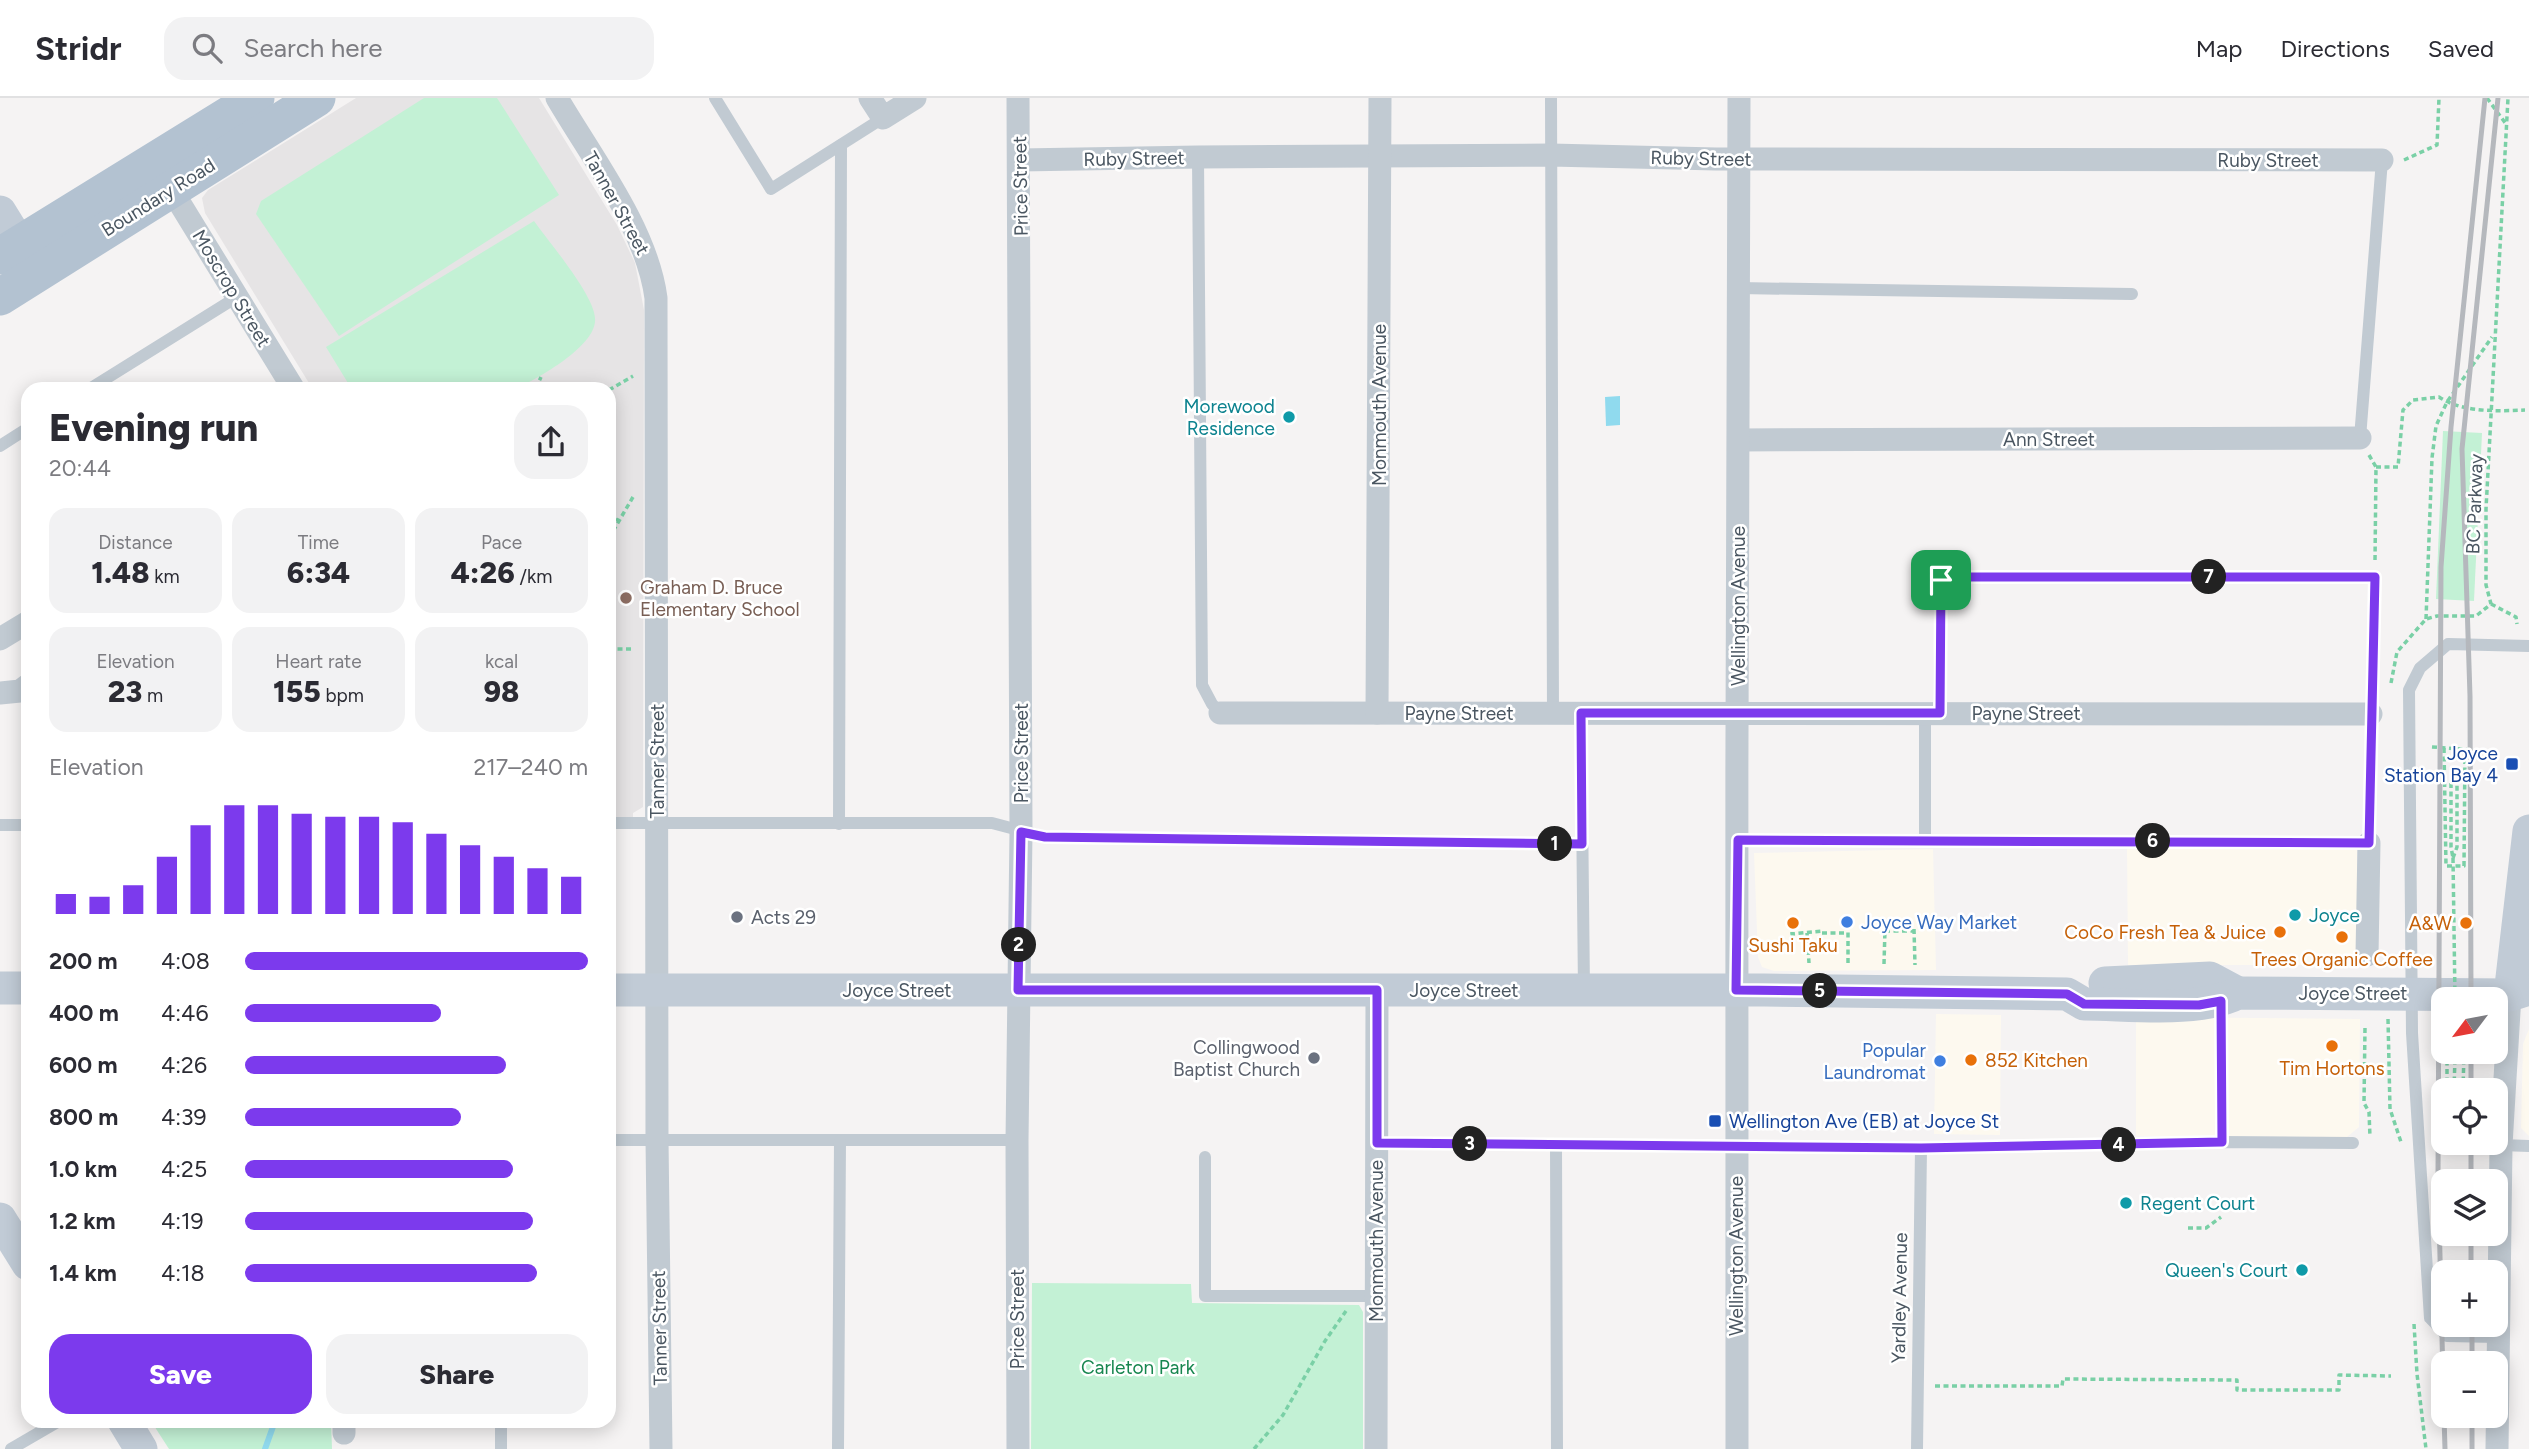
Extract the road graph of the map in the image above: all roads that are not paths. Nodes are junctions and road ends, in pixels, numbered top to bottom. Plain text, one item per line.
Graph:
1 (256, 98) edge
2 (317, 98) edge
3 (715, 98) edge
4 (870, 98) edge
5 (915, 98) edge
6 (1018, 98) edge
7 (1380, 98) edge
8 (1551, 98) edge
9 (1739, 98) edge
10 (559, 99) edge
11 (883, 118) junction
12 (841, 145) junction
13 (1551, 155) junction
14 (1198, 157) junction
15 (1381, 157) junction
16 (1739, 159) junction
17 (1020, 160) junction
18 (2382, 160) joint
19 (171, 189) junction
20 (0, 212) edge
21 (19, 258) edge
22 (1740, 288) junction
23 (2132, 295) dead end
24 (0, 297) edge
25 (237, 297) junction
26 (101, 382) edge
27 (289, 382) edge
28 (21, 432) edge
29 (2360, 438) joint
30 (1739, 440) junction
31 (0, 446) edge
32 (21, 626) edge
33 (0, 639) edge
34 (2529, 646) edge
35 (21, 690) edge
36 (0, 693) edge
37 (1220, 712) joint
38 (1738, 712) junction
39 (1377, 713) junction
40 (1553, 713) junction
41 (1581, 713) junction
42 (1932, 713) junction
43 (2371, 714) junction
44 (616, 823) edge
45 (657, 823) junction
46 (839, 824) junction
47 (0, 825) edge
48 (21, 825) edge
49 (2529, 831) edge
50 (1021, 832) junction
51 (1925, 839) junction
52 (1738, 840) junction
53 (2369, 843) junction
54 (1582, 844) junction
55 (2367, 955) dead end
56 (0, 988) edge
57 (21, 988) edge
58 (616, 990) edge
59 (658, 990) junction
60 (1018, 990) junction
61 (1377, 990) junction
62 (1584, 990) junction
63 (1736, 990) junction
64 (2413, 993) junction
65 (2230, 997) junction
66 (2523, 997) edge
67 (2508, 1098) edge
68 (616, 1140) edge
69 (657, 1140) junction
70 (1017, 1140) junction
71 (840, 1141) junction
72 (2222, 1142) junction
73 (1377, 1143) junction
74 (2353, 1143) road end
75 (1556, 1144) junction
76 (1735, 1145) junction
77 (2508, 1145) edge
78 (2529, 1146) edge
79 (1921, 1148) junction
80 (2501, 1155) edge
81 (1205, 1157) dead end
82 (0, 1219) edge
83 (21, 1253) edge
84 (2499, 1260) edge
85 (1376, 1296) junction
86 (2431, 1319) edge
87 (2497, 1337) edge
88 (47, 1428) edge
89 (128, 1428) edge
90 (501, 1428) edge
91 (11, 1449) edge
92 (141, 1449) edge
93 (501, 1449) edge
94 (661, 1449) edge
95 (838, 1449) edge
96 (1018, 1449) edge
97 (1376, 1449) edge
98 (1557, 1449) edge
99 (1737, 1449) edge
100 (1917, 1449) edge
101 (2497, 1449) edge

1 - 21 main road, Boundary Road
2 - 19 main road, Boundary Road
3 - 12 lane
4 - 11 street
5 - 11 street
6 - 17 street, Price Street
7 - 15 street, Monmouth Avenue
8 - 13 lane
9 - 16 street, Wellington Avenue
10 - 45 street, Tanner Street
11 - 12 lane
12 - 46 lane
13 - 15 street, Ruby Street
13 - 16 street, Ruby Street
13 - 40 lane
14 - 15 street, Ruby Street
14 - 17 street, Ruby Street
14 - 37 lane
15 - 39 street, Monmouth Avenue
16 - 18 street, Ruby Street
16 - 22 street, Wellington Avenue
17 - 50 street, Price Street
18 - 29 lane
19 - 21 main road, Boundary Road
19 - 25 street, Moscrop Street
20 - 21 main road
21 - 24 main road, Boundary Road
22 - 23 lane
22 - 30 street, Wellington Avenue
25 - 26 lane
25 - 27 street, Moscrop Street
28 - 31 lane
29 - 30 street, Ann Street
30 - 38 street, Wellington Avenue
32 - 33 street
34 - 64 lane
35 - 36 street
37 - 39 street, Payne Street
38 - 41 street, Payne Street
38 - 42 street, Payne Street
38 - 52 street, Wellington Avenue
39 - 40 street, Payne Street
40 - 41 street, Payne Street
41 - 54 lane
42 - 43 street, Payne Street
42 - 43 lane
42 - 51 lane
43 - 53 lane
44 - 45 lane
45 - 46 lane
45 - 59 street, Tanner Street
46 - 50 lane
47 - 48 lane
49 - 66 main road
50 - 54 lane
50 - 60 street, Price Street
51 - 52 lane
51 - 53 lane
52 - 63 street, Wellington Avenue
53 - 55 street
54 - 62 lane
56 - 57 main road
58 - 59 main road, Joyce Street
59 - 60 main road, Joyce Street
59 - 69 street, Tanner Street
60 - 61 main road, Joyce Street
60 - 70 street, Price Street
61 - 62 main road, Joyce Street
61 - 73 street, Monmouth Avenue
62 - 63 main road, Joyce Street
63 - 65 main road, Joyce Street
63 - 76 street, Wellington Avenue
64 - 65 main road, Joyce Street
64 - 66 main road, Joyce Street
64 - 86 lane
65 - 72 lane
66 - 67 street
68 - 69 lane
69 - 71 lane
69 - 94 street, Tanner Street
70 - 71 lane
70 - 96 street, Price Street
71 - 95 lane
72 - 74 lane
72 - 79 lane
73 - 75 lane
73 - 85 street, Monmouth Avenue
75 - 76 lane
75 - 98 lane
76 - 79 lane
76 - 99 street, Wellington Avenue
77 - 78 lane
79 - 100 lane, Yardley Avenue
80 - 84 street
81 - 85 lane
82 - 83 main road
85 - 97 street, Monmouth Avenue
87 - 101 street
88 - 91 lane
89 - 92 main road
90 - 93 lane

